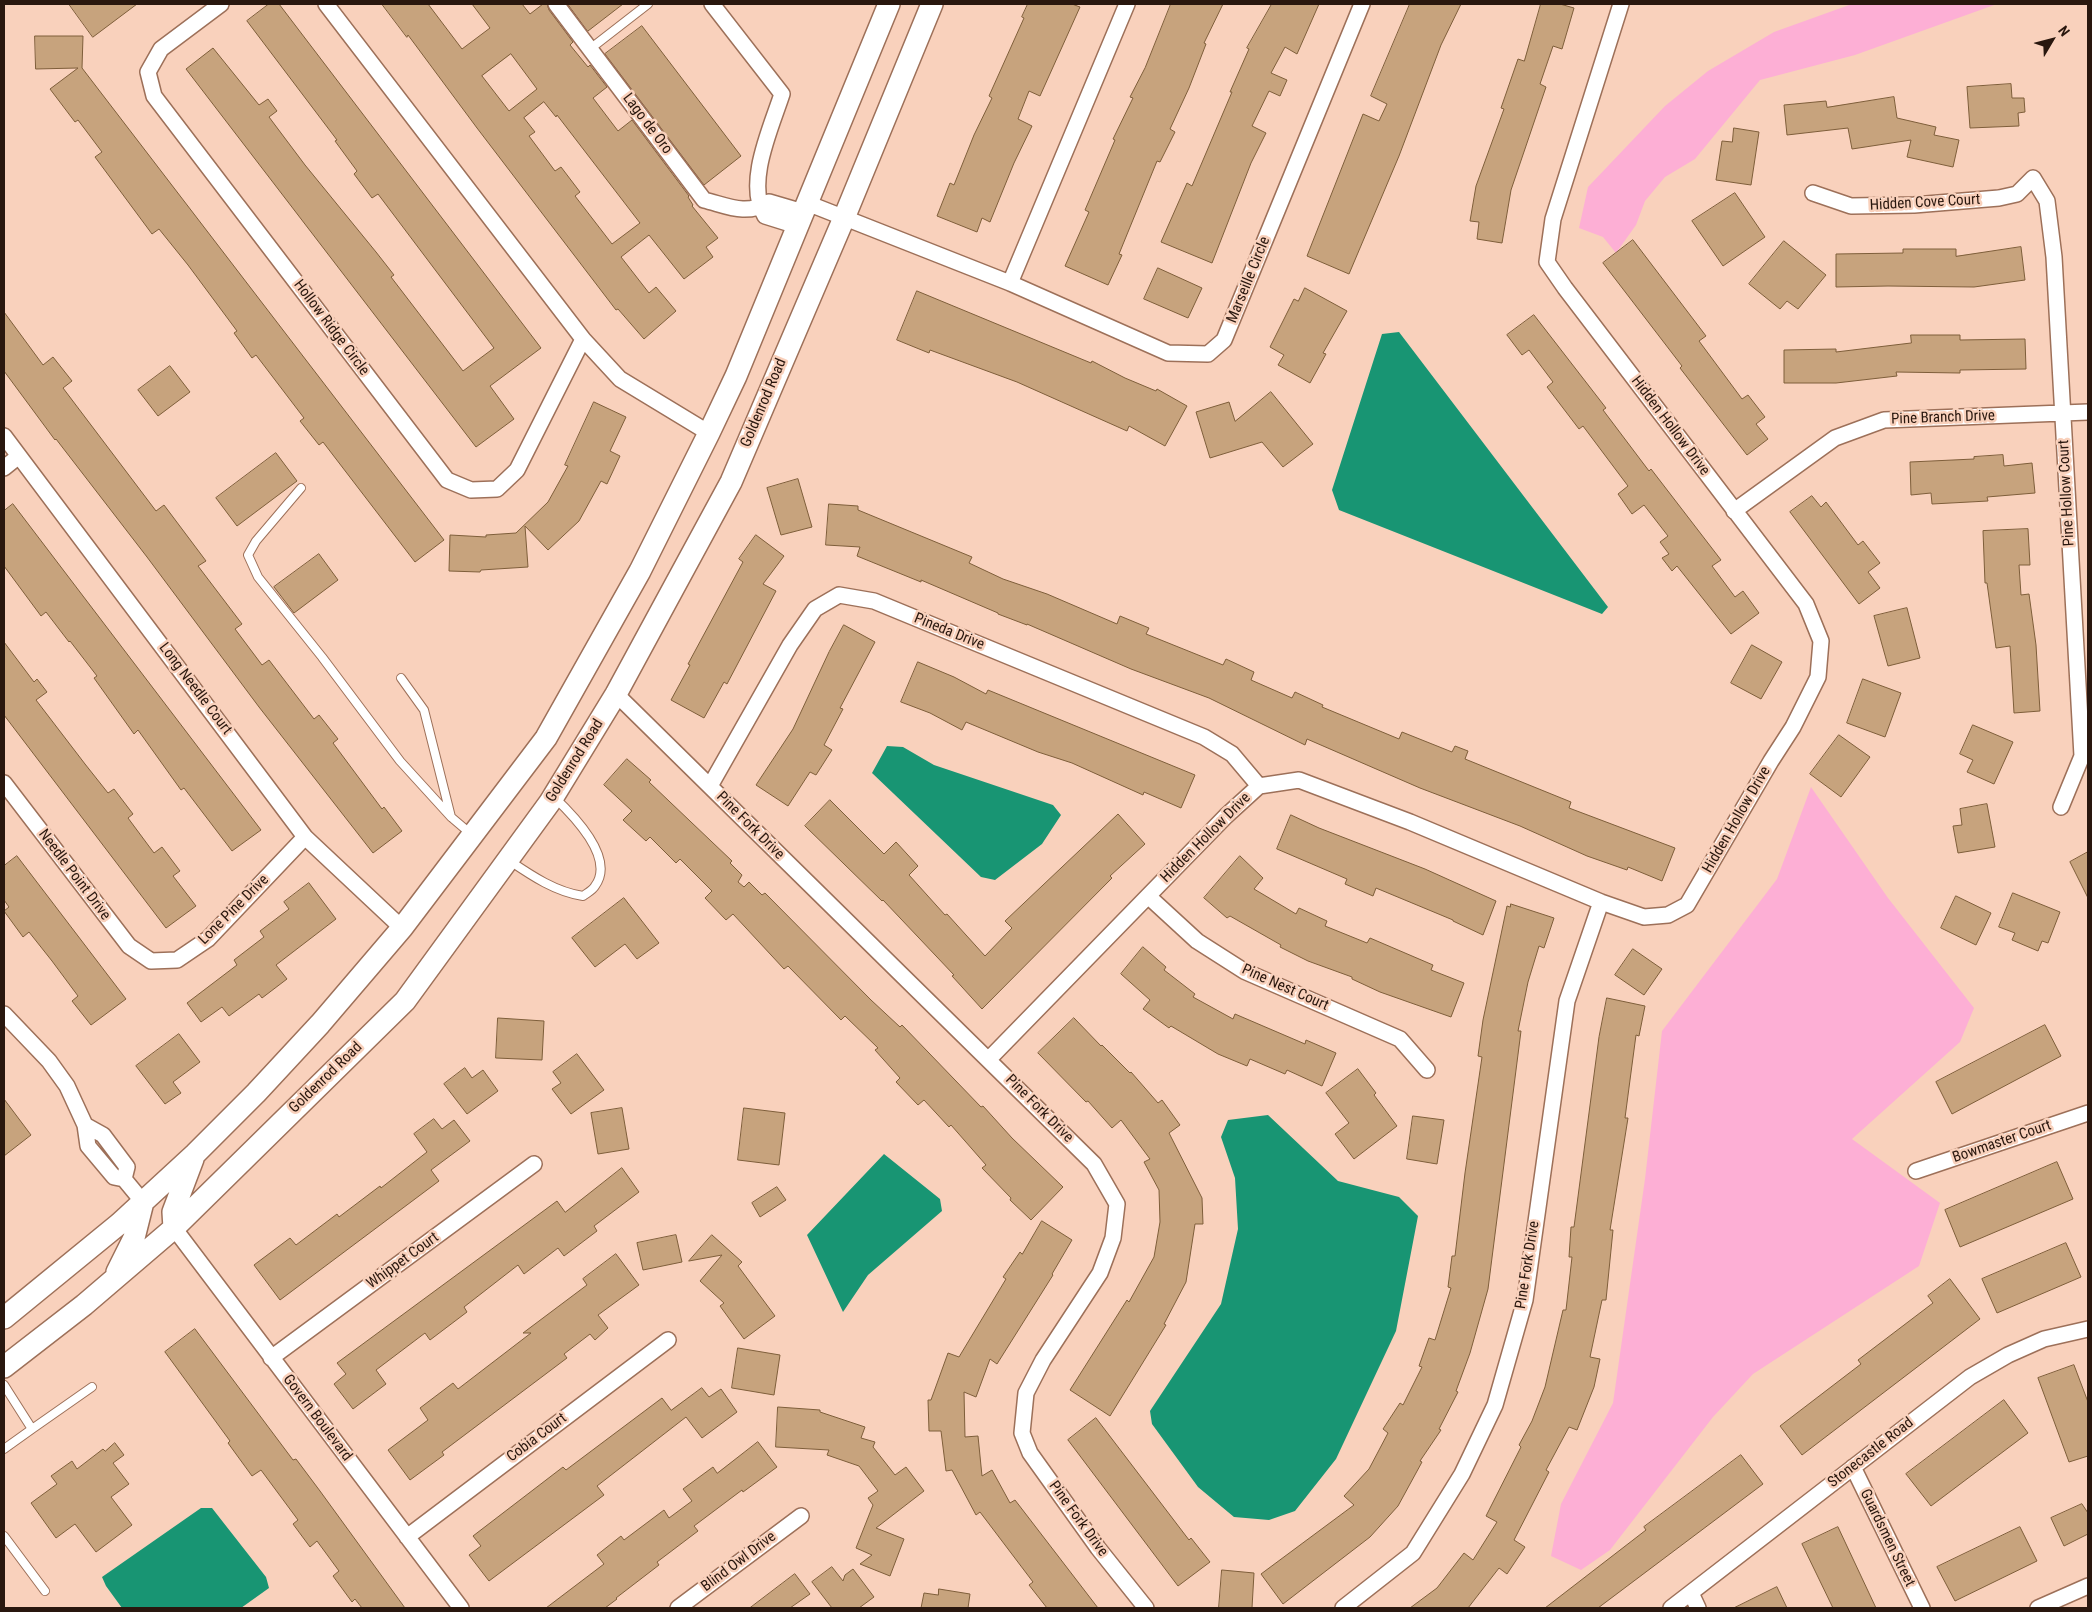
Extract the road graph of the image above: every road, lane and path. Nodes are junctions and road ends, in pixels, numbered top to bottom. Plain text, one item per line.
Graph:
1 (221, 4) edge
2 (326, 4) edge
3 (556, 4) edge
4 (648, 4) edge
5 (712, 4) edge
6 (889, 4) edge
7 (932, 4) edge
8 (1126, 4) edge
9 (1362, 4) edge
10 (1621, 4) edge
11 (590, 49) junction
12 (2033, 178) joint
13 (1813, 193) dead end
14 (760, 208) junction
15 (802, 214) junction
16 (844, 218) junction
17 (1010, 283) junction
18 (583, 339) junction
19 (2088, 412) edge
20 (2062, 413) junction
21 (709, 433) junction
22 (4, 436) edge
23 (19, 456) junction
24 (4, 468) edge
25 (301, 488) dead end
26 (1734, 511) junction
27 (401, 678) dead end
28 (616, 694) junction
29 (4, 783) edge
30 (710, 786) junction
31 (1259, 786) junction
32 (554, 796) junction
33 (2061, 807) dead end
34 (451, 817) junction
35 (472, 835) junction
36 (306, 836) junction
37 (508, 860) junction
38 (1148, 896) junction
39 (1601, 902) junction
40 (402, 928) junction
41 (151, 961) joint
42 (4, 1014) edge
43 (989, 1059) junction
44 (1427, 1070) dead end
45 (2088, 1113) edge
46 (195, 1154) junction
47 (534, 1164) dead end
48 (1916, 1171) dead end
49 (143, 1202) junction
50 (174, 1228) junction
51 (114, 1279) junction
52 (4, 1318) edge
53 (2088, 1329) edge
54 (668, 1340) dead end
55 (271, 1358) junction
56 (4, 1367) edge
57 (4, 1385) edge
58 (92, 1387) dead end
59 (32, 1429) junction
60 (4, 1449) edge
61 (1853, 1468) junction
62 (801, 1516) dead end
63 (4, 1536) edge
64 (407, 1537) junction
65 (2088, 1586) edge
66 (45, 1591) dead end
67 (1690, 1593) junction
68 (461, 1608) edge
69 (678, 1608) edge
70 (1146, 1608) edge
71 (1343, 1608) edge
72 (1671, 1608) edge
73 (1698, 1608) edge
74 (1922, 1608) edge
75 (2038, 1608) edge

1 - 18 street, Hollow Ridge Circle
2 - 18 street
3 - 11 street, Lago de Oro
4 - 11 lane
5 - 14 street
6 - 15 main road
7 - 16 main road, Goldenrod Road
8 - 17 street
9 - 17 street, Marseille Circle
10 - 26 street, Hidden Hollow Drive
11 - 14 street, Lago de Oro
12 - 13 street, Hidden Cove Court
12 - 20 street, Pine Hollow Court
14 - 15 street, Lago de Oro
15 - 16 street, Marseille Circle
15 - 21 main road
16 - 17 street, Marseille Circle
16 - 28 main road, Goldenrod Road
18 - 21 street
19 - 20 street, Pine Branch Drive
20 - 26 street, Pine Branch Drive
20 - 33 street, Pine Hollow Court
21 - 35 main road
22 - 23 street, Long Needle Court
23 - 24 street
23 - 36 street, Long Needle Court
25 - 34 lane
26 - 39 street, Hidden Hollow Drive
27 - 34 lane
28 - 30 street, Pine Fork Drive
28 - 32 main road, Goldenrod Road
29 - 41 street, Needle Point Drive
30 - 31 street, Pineda Drive
30 - 43 street, Pine Fork Drive
31 - 38 street, Hidden Hollow Drive
31 - 39 street, Hidden Hollow Drive
32 - 37 main road, Goldenrod Road
32 - 37 lane
34 - 35 lane
35 - 40 main road
36 - 40 street, Long Needle Court
36 - 41 street, Lone Pine Drive
37 - 50 main road, Goldenrod Road
38 - 43 street, Hidden Hollow Drive
38 - 44 street, Pine Nest Court
39 - 71 street, Pine Fork Drive
40 - 46 main road
42 - 49 street
43 - 70 street, Pine Fork Drive
45 - 48 street, Bowmaster Court
46 - 49 main road
46 - 50 main road
47 - 55 street, Whippet Court
49 - 51 main road
49 - 52 main road
50 - 51 main road, Goldenrod Road
50 - 55 street, Govern Boulevard
51 - 56 main road, Goldenrod Road
53 - 61 street, Stonecastle Road
54 - 64 street, Cobia Court
55 - 64 street, Govern Boulevard
57 - 59 lane
58 - 59 lane
59 - 60 lane
61 - 67 street, Stonecastle Road
61 - 74 street, Guardsmen Street
62 - 69 street, Blind Owl Drive
63 - 66 lane
64 - 68 street, Govern Boulevard
65 - 75 street
67 - 72 street, Stonecastle Road
67 - 73 street

